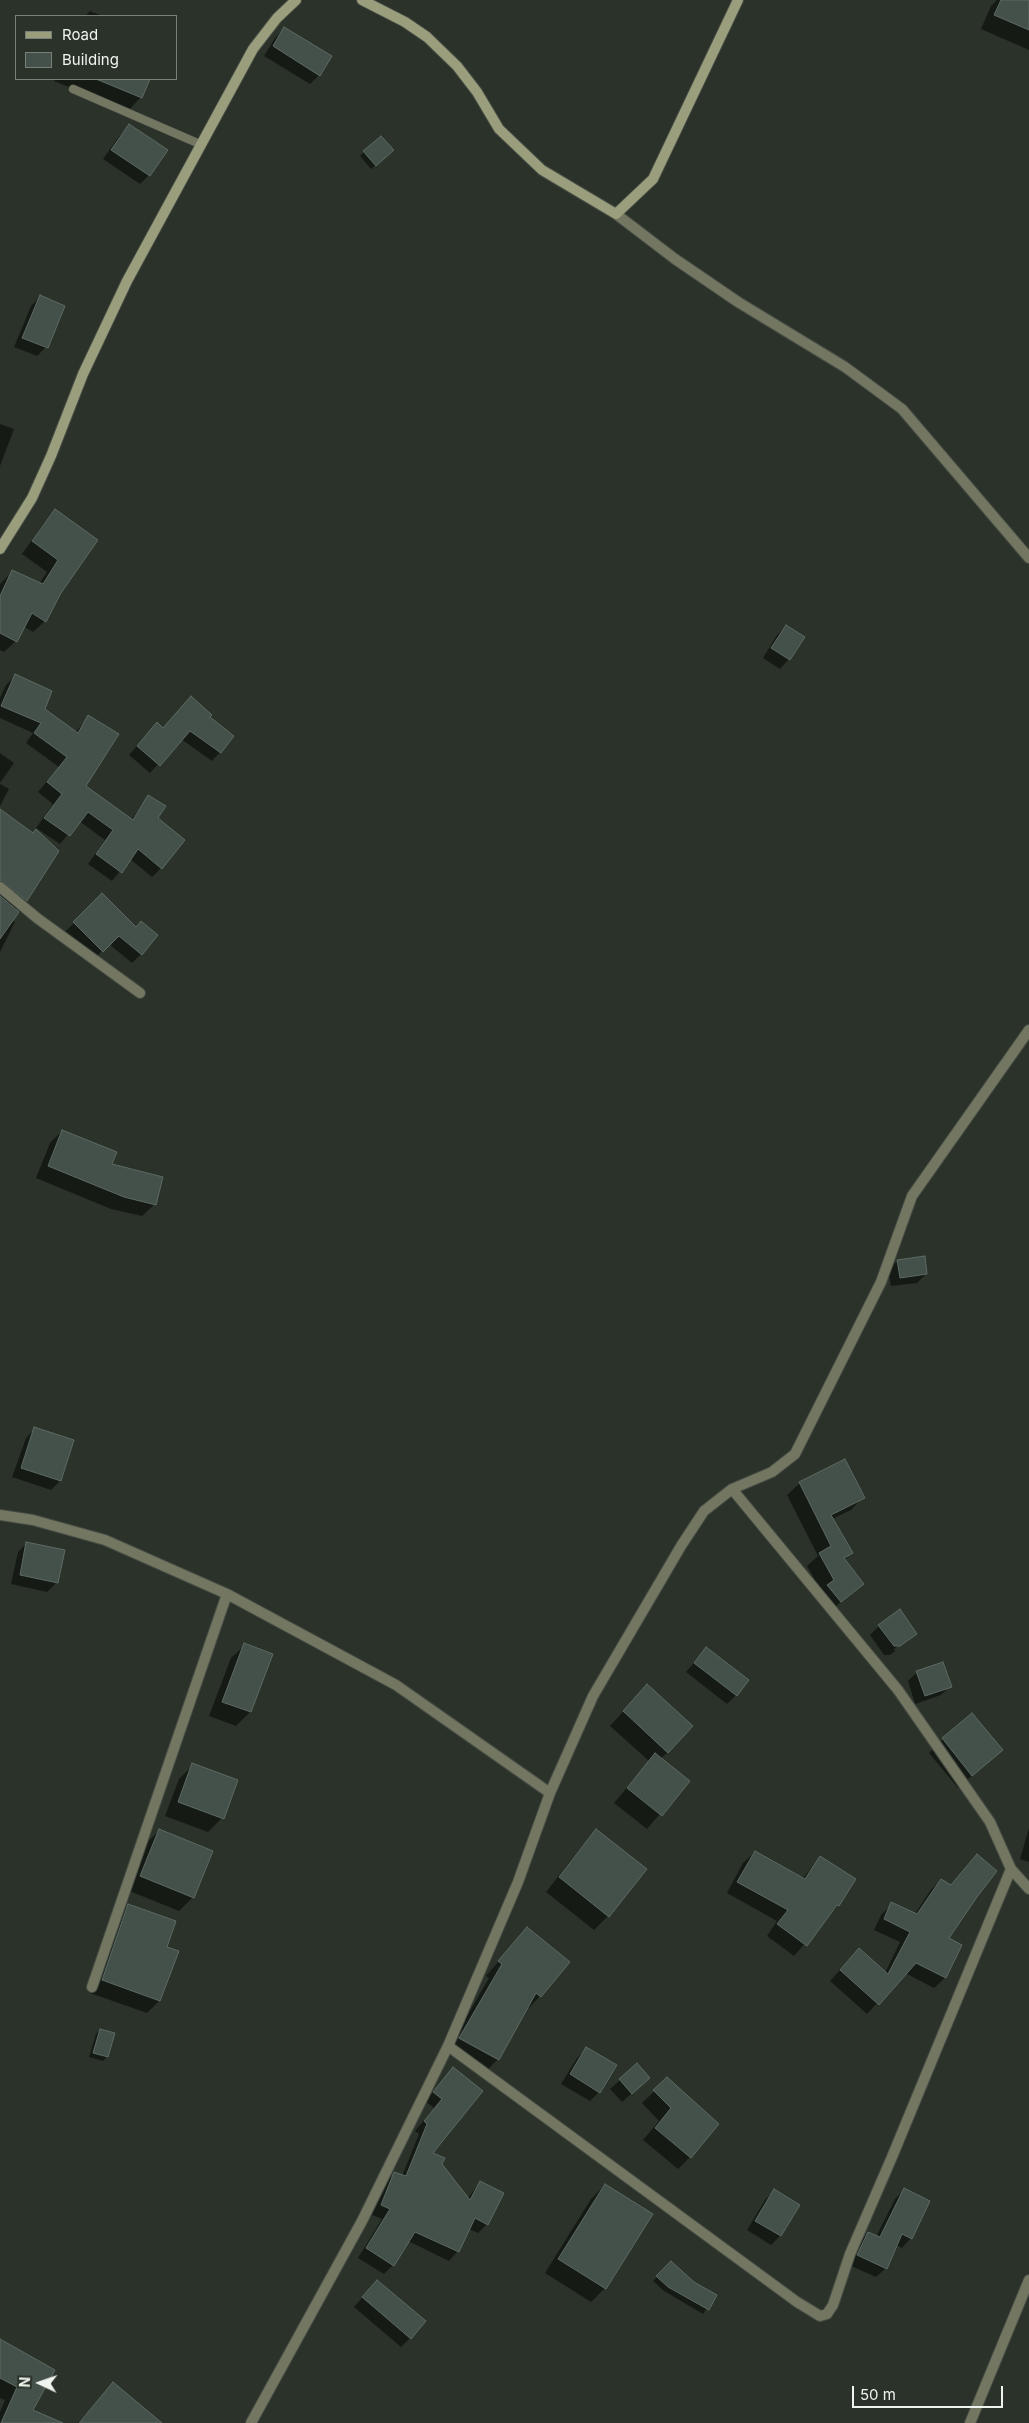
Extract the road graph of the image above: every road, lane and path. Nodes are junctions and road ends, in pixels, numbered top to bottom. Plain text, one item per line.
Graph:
1 (296, 0) edge
2 (362, 0) edge
3 (738, 0) edge
4 (73, 89) dead end
5 (202, 144) junction
6 (616, 214) junction
7 (0, 549) edge
8 (1029, 558) edge
9 (0, 887) edge
10 (140, 993) dead end
11 (1029, 1030) edge
12 (732, 1488) junction
13 (0, 1515) edge
14 (227, 1594) junction
15 (550, 1793) junction
16 (1011, 1869) junction
17 (1029, 1889) edge
18 (92, 1987) dead end
19 (448, 2046) junction
20 (1029, 2280) edge
21 (251, 2423) edge
22 (970, 2423) edge

1 - 5 street
2 - 6 street
3 - 6 street
4 - 5 lane
5 - 7 street
6 - 8 street
9 - 10 street
11 - 12 street
12 - 15 street
12 - 16 street
13 - 14 street
14 - 15 street
14 - 18 street
15 - 19 street
16 - 17 street
16 - 19 street
19 - 21 street
20 - 22 street

